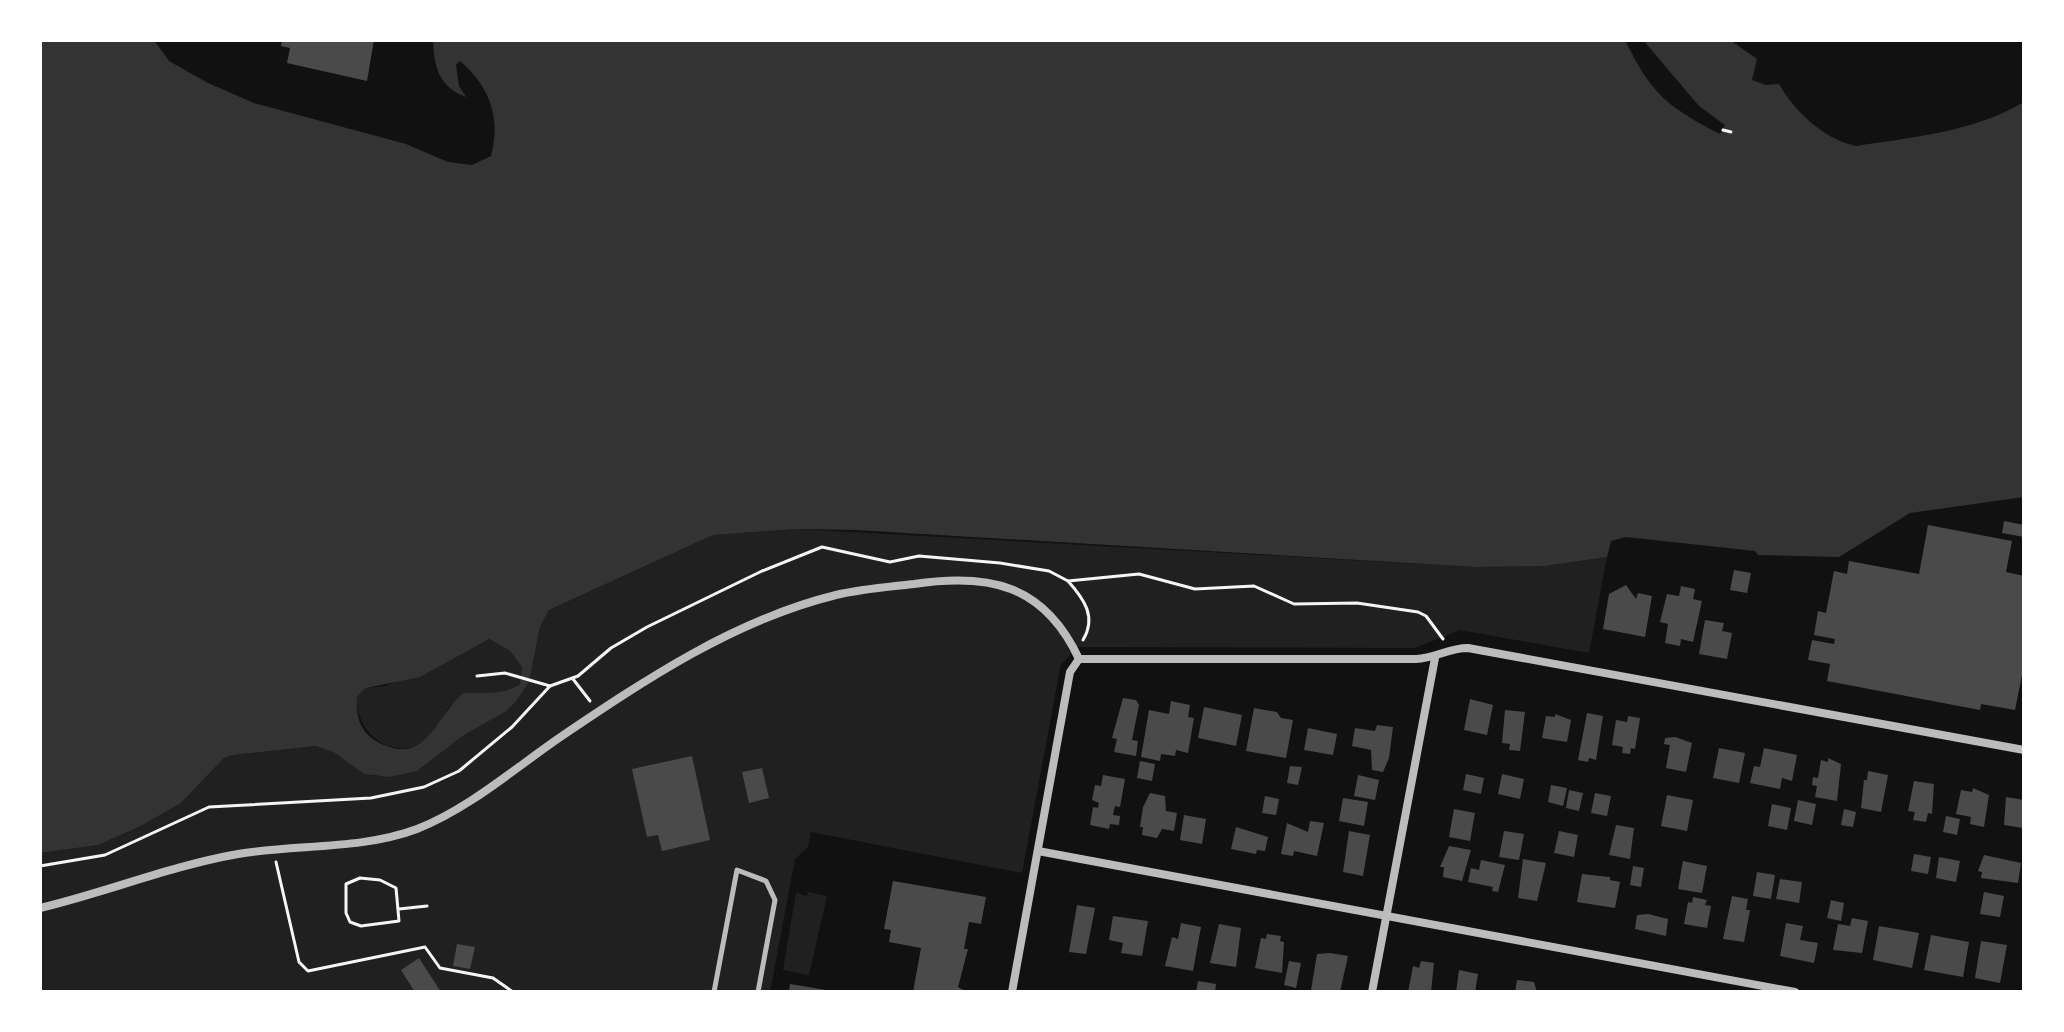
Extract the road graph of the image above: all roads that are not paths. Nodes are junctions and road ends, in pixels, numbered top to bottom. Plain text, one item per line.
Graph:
1 (1435, 658) junction
2 (1079, 659) junction
3 (2024, 750) edge
4 (1038, 851) junction
5 (40, 908) edge
6 (1386, 917) junction
7 (714, 992) edge
8 (758, 992) edge
9 (1012, 992) edge
10 (1372, 992) edge
11 (1795, 992) edge

1 - 2 street
1 - 3 street
1 - 6 street
2 - 4 street
2 - 5 street
4 - 6 street
4 - 9 street
6 - 10 street
6 - 11 street
7 - 8 lane

